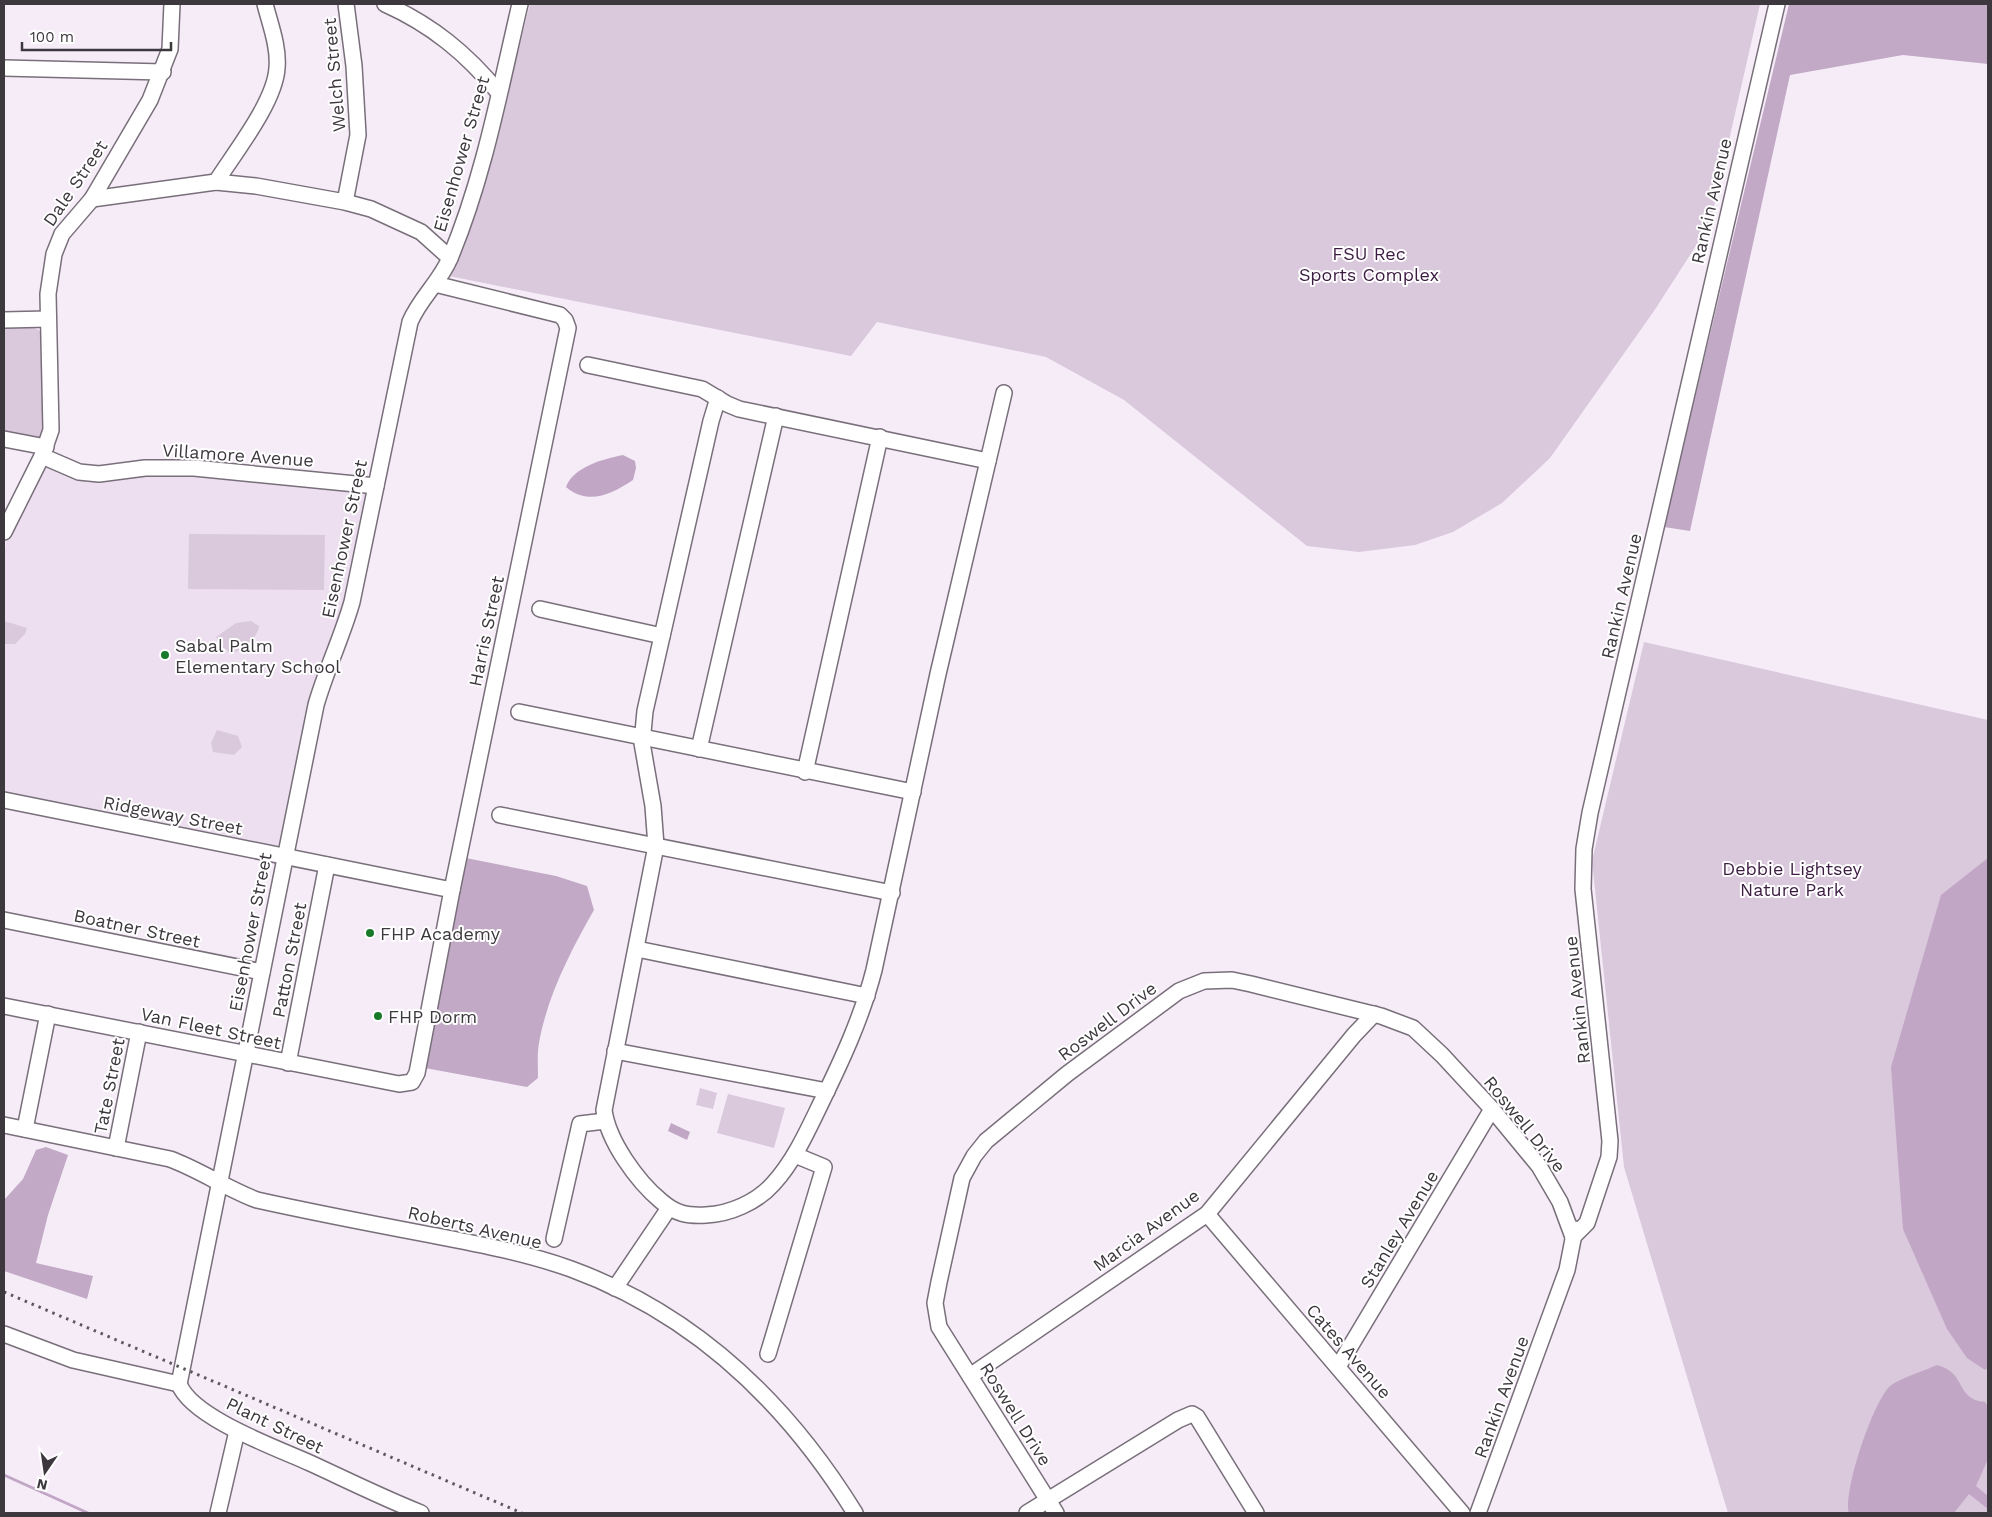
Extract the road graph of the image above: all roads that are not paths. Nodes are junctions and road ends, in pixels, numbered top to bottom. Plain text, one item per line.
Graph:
1 (172, 4) edge
2 (265, 4) edge
3 (346, 4) edge
4 (385, 4) edge
5 (520, 4) edge
6 (1777, 4) edge
7 (4, 68) edge
8 (163, 72) junction
9 (499, 93) junction
10 (216, 182) junction
11 (92, 199) junction
12 (346, 202) junction
13 (450, 258) junction
14 (435, 284) junction
15 (48, 319) junction
16 (4, 320) edge
17 (588, 365) dead end
18 (1004, 393) dead end
19 (718, 398) junction
20 (776, 416) junction
21 (880, 437) junction
22 (4, 439) edge
23 (44, 452) junction
24 (988, 461) junction
25 (376, 486) junction
26 (4, 532) edge
27 (540, 609) dead end
28 (662, 636) junction
29 (519, 712) dead end
30 (642, 738) junction
31 (699, 750) junction
32 (805, 772) junction
33 (913, 792) junction
34 (4, 800) edge
35 (500, 815) dead end
36 (656, 846) junction
37 (284, 856) junction
38 (327, 865) junction
39 (452, 890) junction
40 (892, 893) junction
41 (4, 920) edge
42 (637, 949) junction
43 (262, 972) junction
44 (867, 996) junction
45 (4, 1006) edge
46 (48, 1014) junction
47 (1374, 1014) junction
48 (139, 1032) junction
49 (615, 1051) junction
50 (245, 1054) junction
51 (288, 1062) junction
52 (412, 1082) joint
53 (827, 1091) junction
54 (1492, 1109) junction
55 (605, 1121) junction
56 (4, 1125) edge
57 (25, 1129) junction
58 (116, 1148) junction
59 (225, 1153) junction
60 (795, 1155) junction
61 (190, 1167) junction
62 (219, 1183) junction
63 (669, 1208) junction
64 (1207, 1214) junction
65 (1573, 1237) junction
66 (554, 1239) dead end
67 (615, 1288) junction
68 (4, 1334) edge
69 (768, 1354) dead end
70 (1338, 1367) junction
71 (970, 1376) junction
72 (179, 1384) junction
73 (238, 1431) junction
74 (1048, 1500) junction
75 (218, 1513) edge
76 (421, 1513) edge
77 (855, 1513) edge
78 (1027, 1513) edge
79 (1056, 1513) edge
80 (1256, 1513) edge
81 (1462, 1513) edge
82 (1478, 1513) edge

1 - 8 street, Dale Street
2 - 10 street
3 - 12 street, Welch Street
4 - 9 street
5 - 9 street, Eisenhower Street
6 - 65 street, Rankin Avenue
7 - 8 street
8 - 11 street, Dale Street
9 - 13 street, Eisenhower Street
10 - 11 street
10 - 12 street
11 - 15 street, Dale Street
12 - 13 street
13 - 14 street, Eisenhower Street
14 - 25 street, Eisenhower Street
14 - 39 street, Harris Street
15 - 16 street
15 - 23 street, Dale Street
17 - 19 street
18 - 24 street
19 - 20 street
19 - 28 street
20 - 21 street
20 - 31 street
21 - 24 street
21 - 32 street
22 - 23 street, Villamore Avenue
23 - 25 street, Villamore Avenue
23 - 26 street, Dale Street
24 - 33 street
25 - 37 street, Eisenhower Street
27 - 28 street
28 - 30 street
29 - 30 street
30 - 31 street
30 - 36 street
31 - 32 street
32 - 33 street
33 - 40 street
34 - 37 street, Ridgeway Street
35 - 36 street
36 - 40 street
36 - 42 street
37 - 38 street, Ridgeway Street
37 - 43 street, Eisenhower Street
38 - 39 street, Ridgeway Street
38 - 51 street, Patton Street
39 - 52 street, Harris Street
40 - 44 street
41 - 43 street, Boatner Street
42 - 44 street
42 - 49 street
43 - 50 street, Eisenhower Street
44 - 53 street
45 - 46 street, Van Fleet Street
46 - 48 street, Van Fleet Street
46 - 57 street
47 - 54 street, Roswell Drive
47 - 64 street, Marcia Avenue
47 - 71 street, Roswell Drive
48 - 50 street, Van Fleet Street
48 - 58 street, Tate Street
49 - 53 street
49 - 55 street
50 - 51 street, Van Fleet Street
50 - 59 street, Eisenhower Street
51 - 52 street, Van Fleet Street
53 - 60 street
54 - 65 street, Roswell Drive
54 - 70 street, Stanley Avenue
55 - 63 street
55 - 66 street
56 - 57 street, Roberts Avenue
57 - 58 street, Roberts Avenue
58 - 61 street, Roberts Avenue
59 - 61 street
59 - 62 street, Eisenhower Street
60 - 63 street
60 - 69 street
61 - 62 street, Roberts Avenue
62 - 67 street, Roberts Avenue
62 - 72 street, Eisenhower Street
63 - 67 street
64 - 70 street, Cates Avenue
64 - 71 street, Marcia Avenue
65 - 82 street, Rankin Avenue
67 - 77 street, Roberts Avenue
68 - 72 street
70 - 81 street, Cates Avenue
71 - 74 street, Roswell Drive
72 - 73 street, Plant Street
73 - 75 street
73 - 76 street, Plant Street
74 - 78 street
74 - 79 street, Roswell Drive
74 - 80 street

